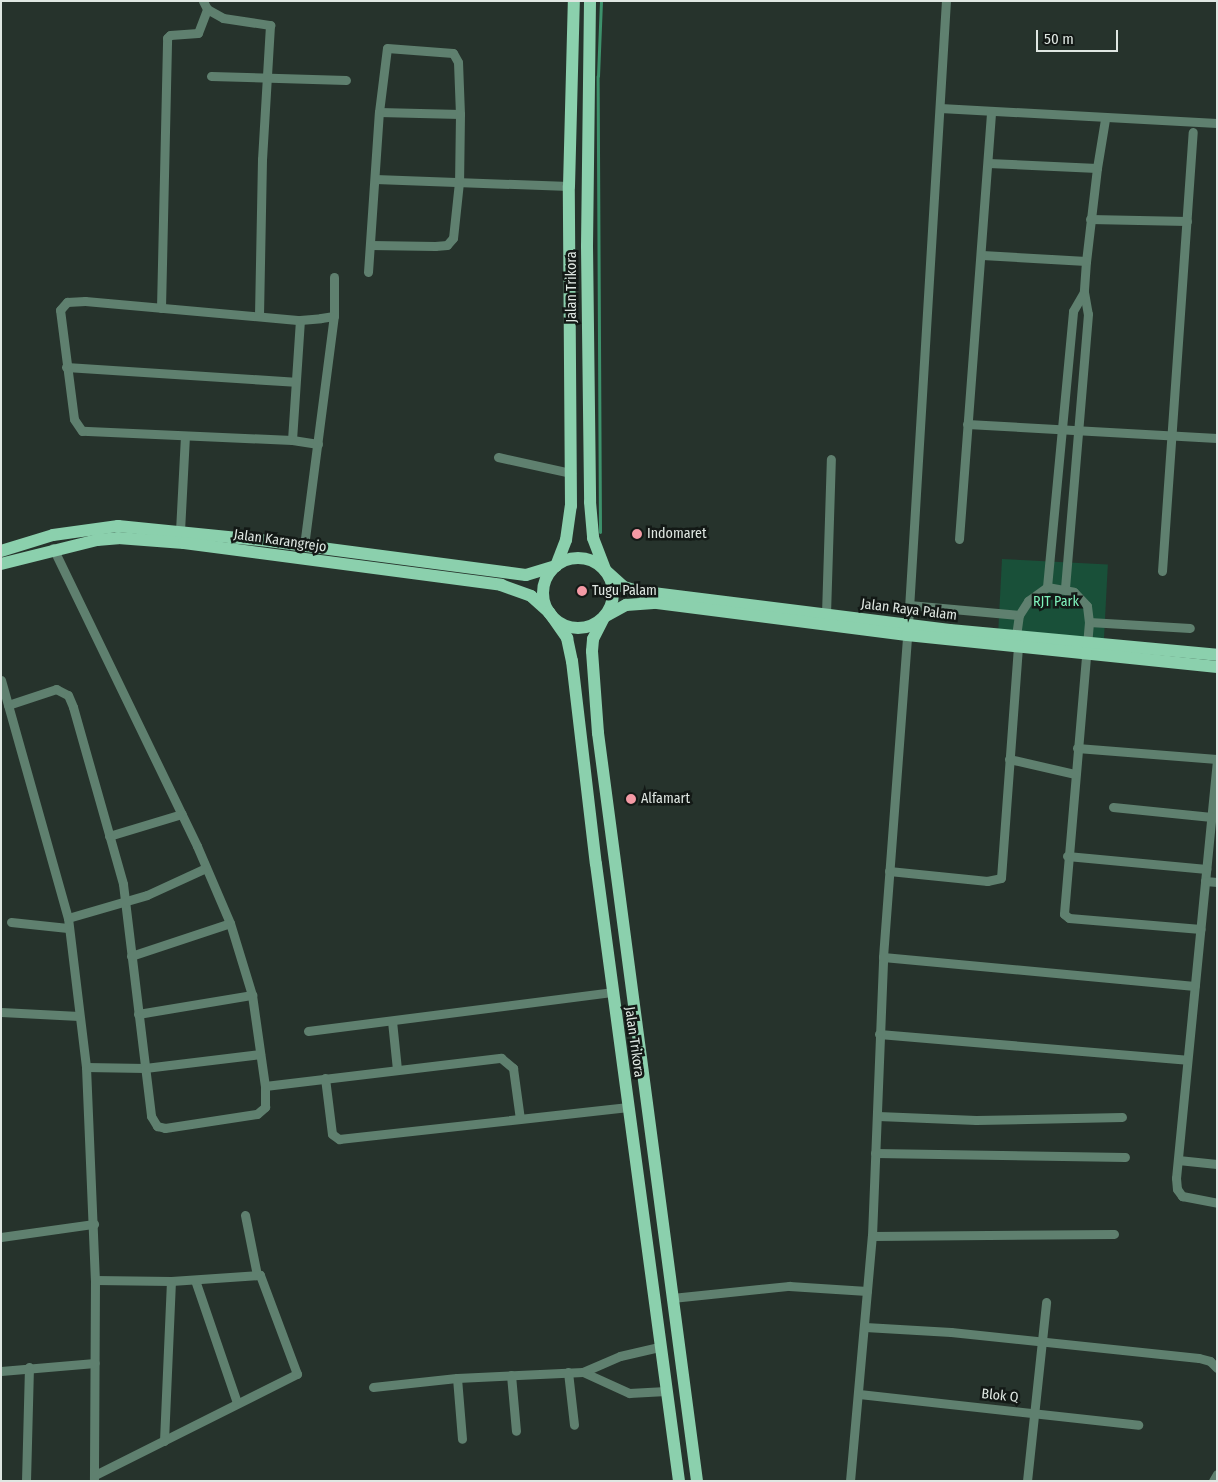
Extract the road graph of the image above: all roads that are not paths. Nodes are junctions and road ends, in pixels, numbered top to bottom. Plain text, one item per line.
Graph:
1 (574, 1) edge
2 (590, 1) edge
3 (946, 1) edge
4 (205, 5) edge
5 (211, 76) dead end
6 (268, 79) junction
7 (346, 80) dead end
8 (940, 108) junction
9 (379, 112) junction
10 (991, 112) junction
11 (460, 114) junction
12 (1105, 119) junction
13 (1217, 123) edge
14 (1193, 132) dead end
15 (988, 163) junction
16 (1097, 168) junction
17 (375, 179) junction
18 (459, 182) junction
19 (569, 186) junction
20 (1090, 219) junction
21 (1187, 222) junction
22 (371, 245) junction
23 (982, 255) junction
24 (1086, 261) junction
25 (368, 272) dead end
26 (334, 277) dead end
27 (1084, 292) junction
28 (161, 308) junction
29 (259, 315) junction
30 (334, 316) junction
31 (300, 320) junction
32 (66, 366) junction
33 (295, 382) junction
34 (967, 424) junction
35 (1060, 429) junction
36 (1079, 429) junction
37 (1172, 434) junction
38 (185, 437) junction
39 (1217, 438) edge
40 (292, 440) junction
41 (318, 444) junction
42 (498, 457) dead end
43 (831, 459) dead end
44 (571, 474) junction
45 (180, 531) junction
46 (959, 540) dead end
47 (304, 546) junction
48 (53, 548) junction
49 (1, 551) edge
50 (1, 564) edge
51 (556, 566) junction
52 (605, 570) junction
53 (1162, 571) dead end
54 (1047, 587) junction
55 (1065, 588) junction
56 (908, 605) junction
57 (549, 612) junction
58 (826, 614) junction
59 (1019, 615) junction
60 (604, 617) junction
61 (1089, 622) junction
62 (1190, 628) dead end
63 (907, 630) junction
64 (1017, 641) junction
65 (1087, 647) junction
66 (1217, 655) edge
67 (1217, 667) edge
68 (1, 680) edge
69 (8, 705) junction
70 (1077, 748) junction
71 (1009, 759) junction
72 (1217, 759) edge
73 (1075, 774) junction
74 (1113, 807) dead end
75 (182, 814) junction
76 (1211, 816) junction
77 (109, 836) junction
78 (1067, 856) junction
79 (206, 868) junction
80 (1206, 869) junction
81 (889, 871) junction
82 (1205, 881) junction
83 (1217, 882) edge
84 (125, 902) junction
85 (11, 922) dead end
86 (68, 923) junction
87 (230, 923) junction
88 (1200, 929) junction
89 (131, 956) junction
90 (883, 957) junction
91 (1195, 986) junction
92 (612, 992) junction
93 (252, 995) junction
94 (1, 1012) edge
95 (138, 1014) junction
96 (79, 1016) junction
97 (392, 1021) junction
98 (308, 1031) dead end
99 (879, 1034) junction
100 (260, 1054) junction
101 (1187, 1060) junction
102 (86, 1067) junction
103 (145, 1068) junction
104 (397, 1069) junction
105 (325, 1078) junction
106 (265, 1086) junction
107 (628, 1107) junction
108 (878, 1116) junction
109 (1122, 1117) dead end
110 (520, 1119) junction
111 (875, 1153) junction
112 (1124, 1157) dead end
113 (1178, 1160) junction
114 (1217, 1164) edge
115 (1217, 1203) edge
116 (245, 1215) dead end
117 (94, 1224) junction
118 (1114, 1234) dead end
119 (872, 1236) junction
120 (1, 1237) edge
121 (257, 1275) junction
122 (95, 1280) junction
123 (195, 1280) junction
124 (171, 1281) junction
125 (866, 1291) junction
126 (672, 1298) junction
127 (1046, 1302) dead end
128 (865, 1327) junction
129 (1043, 1340) junction
130 (659, 1347) junction
131 (95, 1363) junction
132 (29, 1367) junction
133 (1217, 1368) edge
134 (1, 1371) edge
135 (568, 1372) junction
136 (583, 1372) junction
137 (511, 1375) junction
138 (457, 1378) junction
139 (373, 1387) dead end
140 (666, 1391) junction
141 (859, 1394) junction
142 (237, 1403) junction
143 (687, 1410) junction
144 (1034, 1413) junction
145 (669, 1415) junction
146 (1138, 1425) dead end
147 (574, 1426) dead end
148 (516, 1431) dead end
149 (462, 1439) dead end
150 (164, 1441) junction
151 (692, 1449) junction
152 (675, 1456) junction
153 (1217, 1474) edge
154 (94, 1478) edge
155 (26, 1481) edge
156 (679, 1481) edge
157 (697, 1481) edge
158 (850, 1481) edge
159 (1028, 1481) edge
160 (1214, 1481) edge

1 - 19 main road, Jalan Trikora
2 - 52 main road, Jalan Trikora
3 - 8 street
4 - 6 street
4 - 28 street
5 - 6 street
6 - 7 street
6 - 29 street
8 - 10 street
8 - 56 street
9 - 11 street
9 - 11 street
9 - 17 street
10 - 12 street
10 - 15 street
11 - 18 street
12 - 13 street
12 - 16 street
14 - 21 street
15 - 16 street
15 - 23 street
16 - 20 street
17 - 18 street
17 - 22 street
18 - 19 street
18 - 22 street
19 - 44 main road, Jalan Trikora
20 - 21 street
20 - 24 street
21 - 37 street
22 - 25 street
23 - 24 street
23 - 34 street
24 - 27 street
26 - 30 street
27 - 35 street
27 - 36 street
28 - 29 street
28 - 32 street
29 - 31 street
30 - 31 street
30 - 41 street
31 - 33 street
32 - 33 street
32 - 38 street
33 - 40 street
34 - 35 street
34 - 46 street
35 - 36 street
35 - 54 street
36 - 37 street
36 - 55 street
37 - 39 street
37 - 53 street
38 - 40 street
38 - 45 street
40 - 41 street
41 - 47 street
42 - 44 street
43 - 58 street
44 - 51 main road, Jalan Trikora
45 - 47 main road, Jalan Karangrejo
45 - 49 main road, Jalan Karangrejo
47 - 51 main road, Jalan Karangrejo
48 - 50 main road, Jalan Karangrejo
48 - 57 main road, Jalan Karangrejo
48 - 75 street
51 - 52 main road
51 - 57 main road
52 - 58 main road, Jalan Raya Palam
52 - 60 main road
54 - 55 street
54 - 59 street
55 - 61 street
56 - 59 street
56 - 63 street
57 - 60 main road
57 - 92 main road, Jalan Trikora
58 - 63 main road, Jalan Raya Palam
59 - 64 street
60 - 63 main road, Jalan Raya Palam
60 - 126 main road, Jalan Trikora
61 - 62 street
61 - 65 street
63 - 64 main road, Jalan Raya Palam
63 - 81 street
64 - 65 main road, Jalan Raya Palam
64 - 71 street
65 - 66 main road, Jalan Raya Palam
65 - 67 main road, Jalan Raya Palam
65 - 70 street
68 - 69 street
69 - 77 street
69 - 86 street
70 - 72 street
70 - 73 street
71 - 73 street
71 - 81 street
72 - 76 street
73 - 78 street
74 - 76 street
75 - 77 street
75 - 79 street
76 - 80 street
77 - 84 street
78 - 80 street
78 - 88 street
79 - 84 street
79 - 87 street
80 - 82 street
81 - 90 street
82 - 83 street
82 - 88 street
84 - 86 street
84 - 89 street
85 - 86 street
86 - 96 street
87 - 89 street
87 - 93 street
88 - 91 street
89 - 95 street
90 - 91 street
90 - 99 street
91 - 101 street
92 - 97 street
92 - 107 main road, Jalan Trikora
93 - 95 street
93 - 100 street
94 - 96 street
95 - 103 street
96 - 102 street
97 - 98 street
97 - 104 street
99 - 101 street
99 - 108 street
100 - 103 street
100 - 106 street
101 - 113 street
102 - 103 street
102 - 117 street
103 - 106 street
104 - 105 street
104 - 110 street
105 - 106 street
105 - 110 street
107 - 110 street
107 - 130 main road, Jalan Trikora
108 - 109 street
108 - 111 street
111 - 112 street
111 - 119 street
113 - 114 street
113 - 115 street
116 - 121 street
117 - 120 street
117 - 122 street
118 - 119 street
119 - 125 street
121 - 123 street
121 - 142 street
122 - 124 street
122 - 131 street
123 - 124 street
123 - 142 street
124 - 150 street
125 - 126 street
125 - 128 street
126 - 143 main road, Jalan Trikora
127 - 129 street
128 - 129 street
128 - 141 street
129 - 133 street
129 - 144 street
130 - 136 street
130 - 140 main road, Jalan Trikora
131 - 132 street
131 - 154 street
132 - 134 street
132 - 155 street
135 - 136 street
135 - 137 street
135 - 147 street
136 - 140 street
137 - 138 street
137 - 148 street
138 - 139 street
138 - 149 street
140 - 145 main road, Jalan Trikora
141 - 144 street, Blok Q
141 - 158 street
142 - 150 street
143 - 145 main road
143 - 151 main road, Jalan Trikora
144 - 146 street, Blok Q
144 - 159 street
145 - 152 main road, Jalan Trikora
150 - 154 street
151 - 152 main road
151 - 157 main road, Jalan Trikora
152 - 156 main road, Jalan Trikora
153 - 160 street

